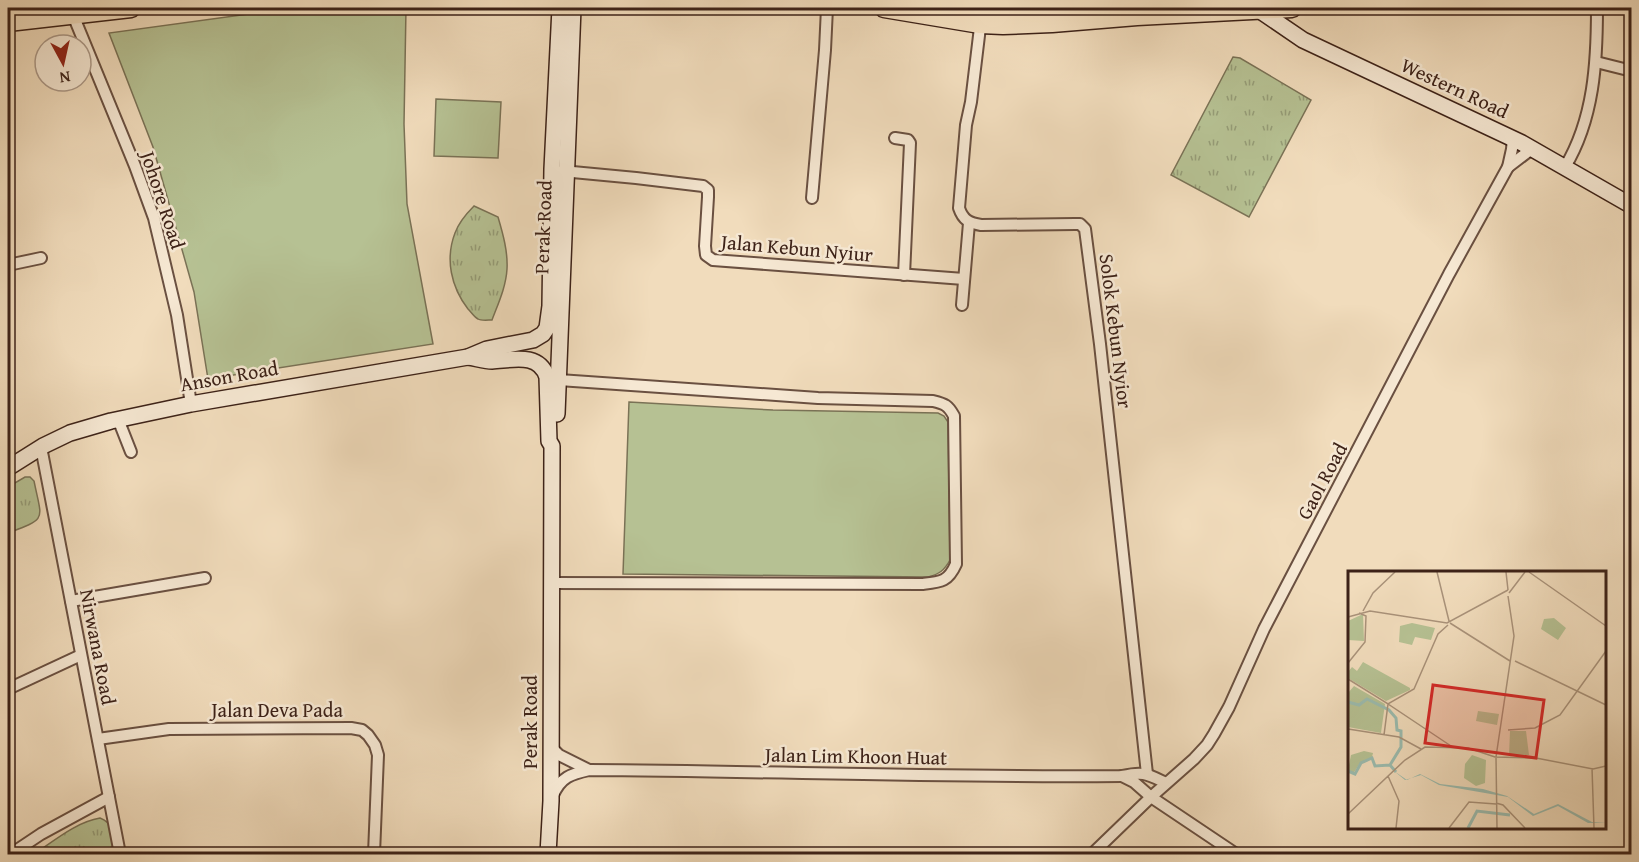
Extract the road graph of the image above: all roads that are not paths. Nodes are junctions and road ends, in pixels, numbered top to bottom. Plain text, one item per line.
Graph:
1 (22, 8) edge
2 (131, 8) edge
3 (560, 8) edge
4 (573, 8) edge
5 (828, 8) edge
6 (884, 8) edge
7 (1044, 8) edge
8 (1292, 8) edge
9 (1597, 8) edge
10 (8, 9) edge
11 (1259, 9) junction
12 (1189, 10) edge
13 (72, 11) edge
14 (980, 13) edge
15 (8, 22) edge
16 (1596, 62) junction
17 (1632, 71) edge
18 (895, 138) dead end
19 (1513, 138) junction
20 (1533, 148) junction
21 (1508, 167) junction
22 (1565, 168) junction
23 (557, 175) junction
24 (812, 198) dead end
25 (1632, 206) edge
26 (969, 223) junction
27 (41, 258) dead end
28 (8, 265) edge
29 (904, 275) junction
30 (964, 279) junction
31 (962, 305) dead end
32 (468, 357) junction
33 (559, 380) junction
34 (191, 404) junction
35 (118, 419) junction
36 (552, 446) junction
37 (41, 447) junction
38 (131, 452) dead end
39 (8, 468) edge
40 (205, 578) dead end
41 (552, 584) junction
42 (71, 601) junction
43 (81, 655) junction
44 (8, 689) edge
45 (98, 739) junction
46 (551, 747) junction
47 (589, 770) junction
48 (1147, 774) junction
49 (1122, 776) junction
50 (1166, 783) junction
51 (109, 797) junction
52 (1151, 797) junction
53 (551, 801) junction
54 (11, 855) edge
55 (120, 855) edge
56 (374, 855) edge
57 (548, 855) edge
58 (1092, 855) edge
59 (1236, 855) edge

1 - 10 main road
2 - 13 main road
3 - 23 main road, Perak Road
4 - 23 main road, Perak Road
5 - 24 street
6 - 14 main road
7 - 14 main road
8 - 11 main road
9 - 16 street
11 - 12 main road
11 - 19 main road, Western Road
12 - 14 main road
13 - 15 main road
13 - 34 street, Johore Road
14 - 26 street
16 - 17 street
16 - 22 street
18 - 29 street
19 - 20 main road, Western Road
19 - 21 street, Gaol Road
20 - 21 street, Gaol Road
20 - 22 main road, Western Road
21 - 50 street, Gaol Road
22 - 25 main road, Western Road
23 - 29 street, Jalan Kebun Nyiur
23 - 32 main road, Perak Road
23 - 33 main road, Perak Road
26 - 30 street
26 - 48 street, Solok Kebun Nyior
27 - 28 street
29 - 30 street, Jalan Kebun Nyiur
30 - 31 street
32 - 34 main road, Anson Road
32 - 36 main road, Perak Road
33 - 36 main road, Perak Road
33 - 41 street
34 - 35 main road, Anson Road
35 - 37 main road, Anson Road
35 - 38 street
36 - 41 main road, Perak Road
37 - 39 main road, Anson Road
37 - 42 street, Nirwana Road
40 - 42 street
41 - 46 main road, Perak Road
42 - 43 street, Nirwana Road
43 - 44 street
43 - 45 street, Nirwana Road
45 - 51 street, Nirwana Road
45 - 56 street, Jalan Deva Pada
46 - 47 street, Jalan Lim Khoon Huat
46 - 53 main road, Perak Road
47 - 49 street, Jalan Lim Khoon Huat
47 - 53 street, Jalan Lim Khoon Huat
48 - 49 street, Jalan Lim Khoon Huat
48 - 50 street, Jalan Lim Khoon Huat
49 - 52 street
50 - 52 street, Gaol Road
51 - 54 street
51 - 55 street, Nirwana Road
52 - 58 street, Gaol Road
52 - 59 street
53 - 57 main road, Perak Road

